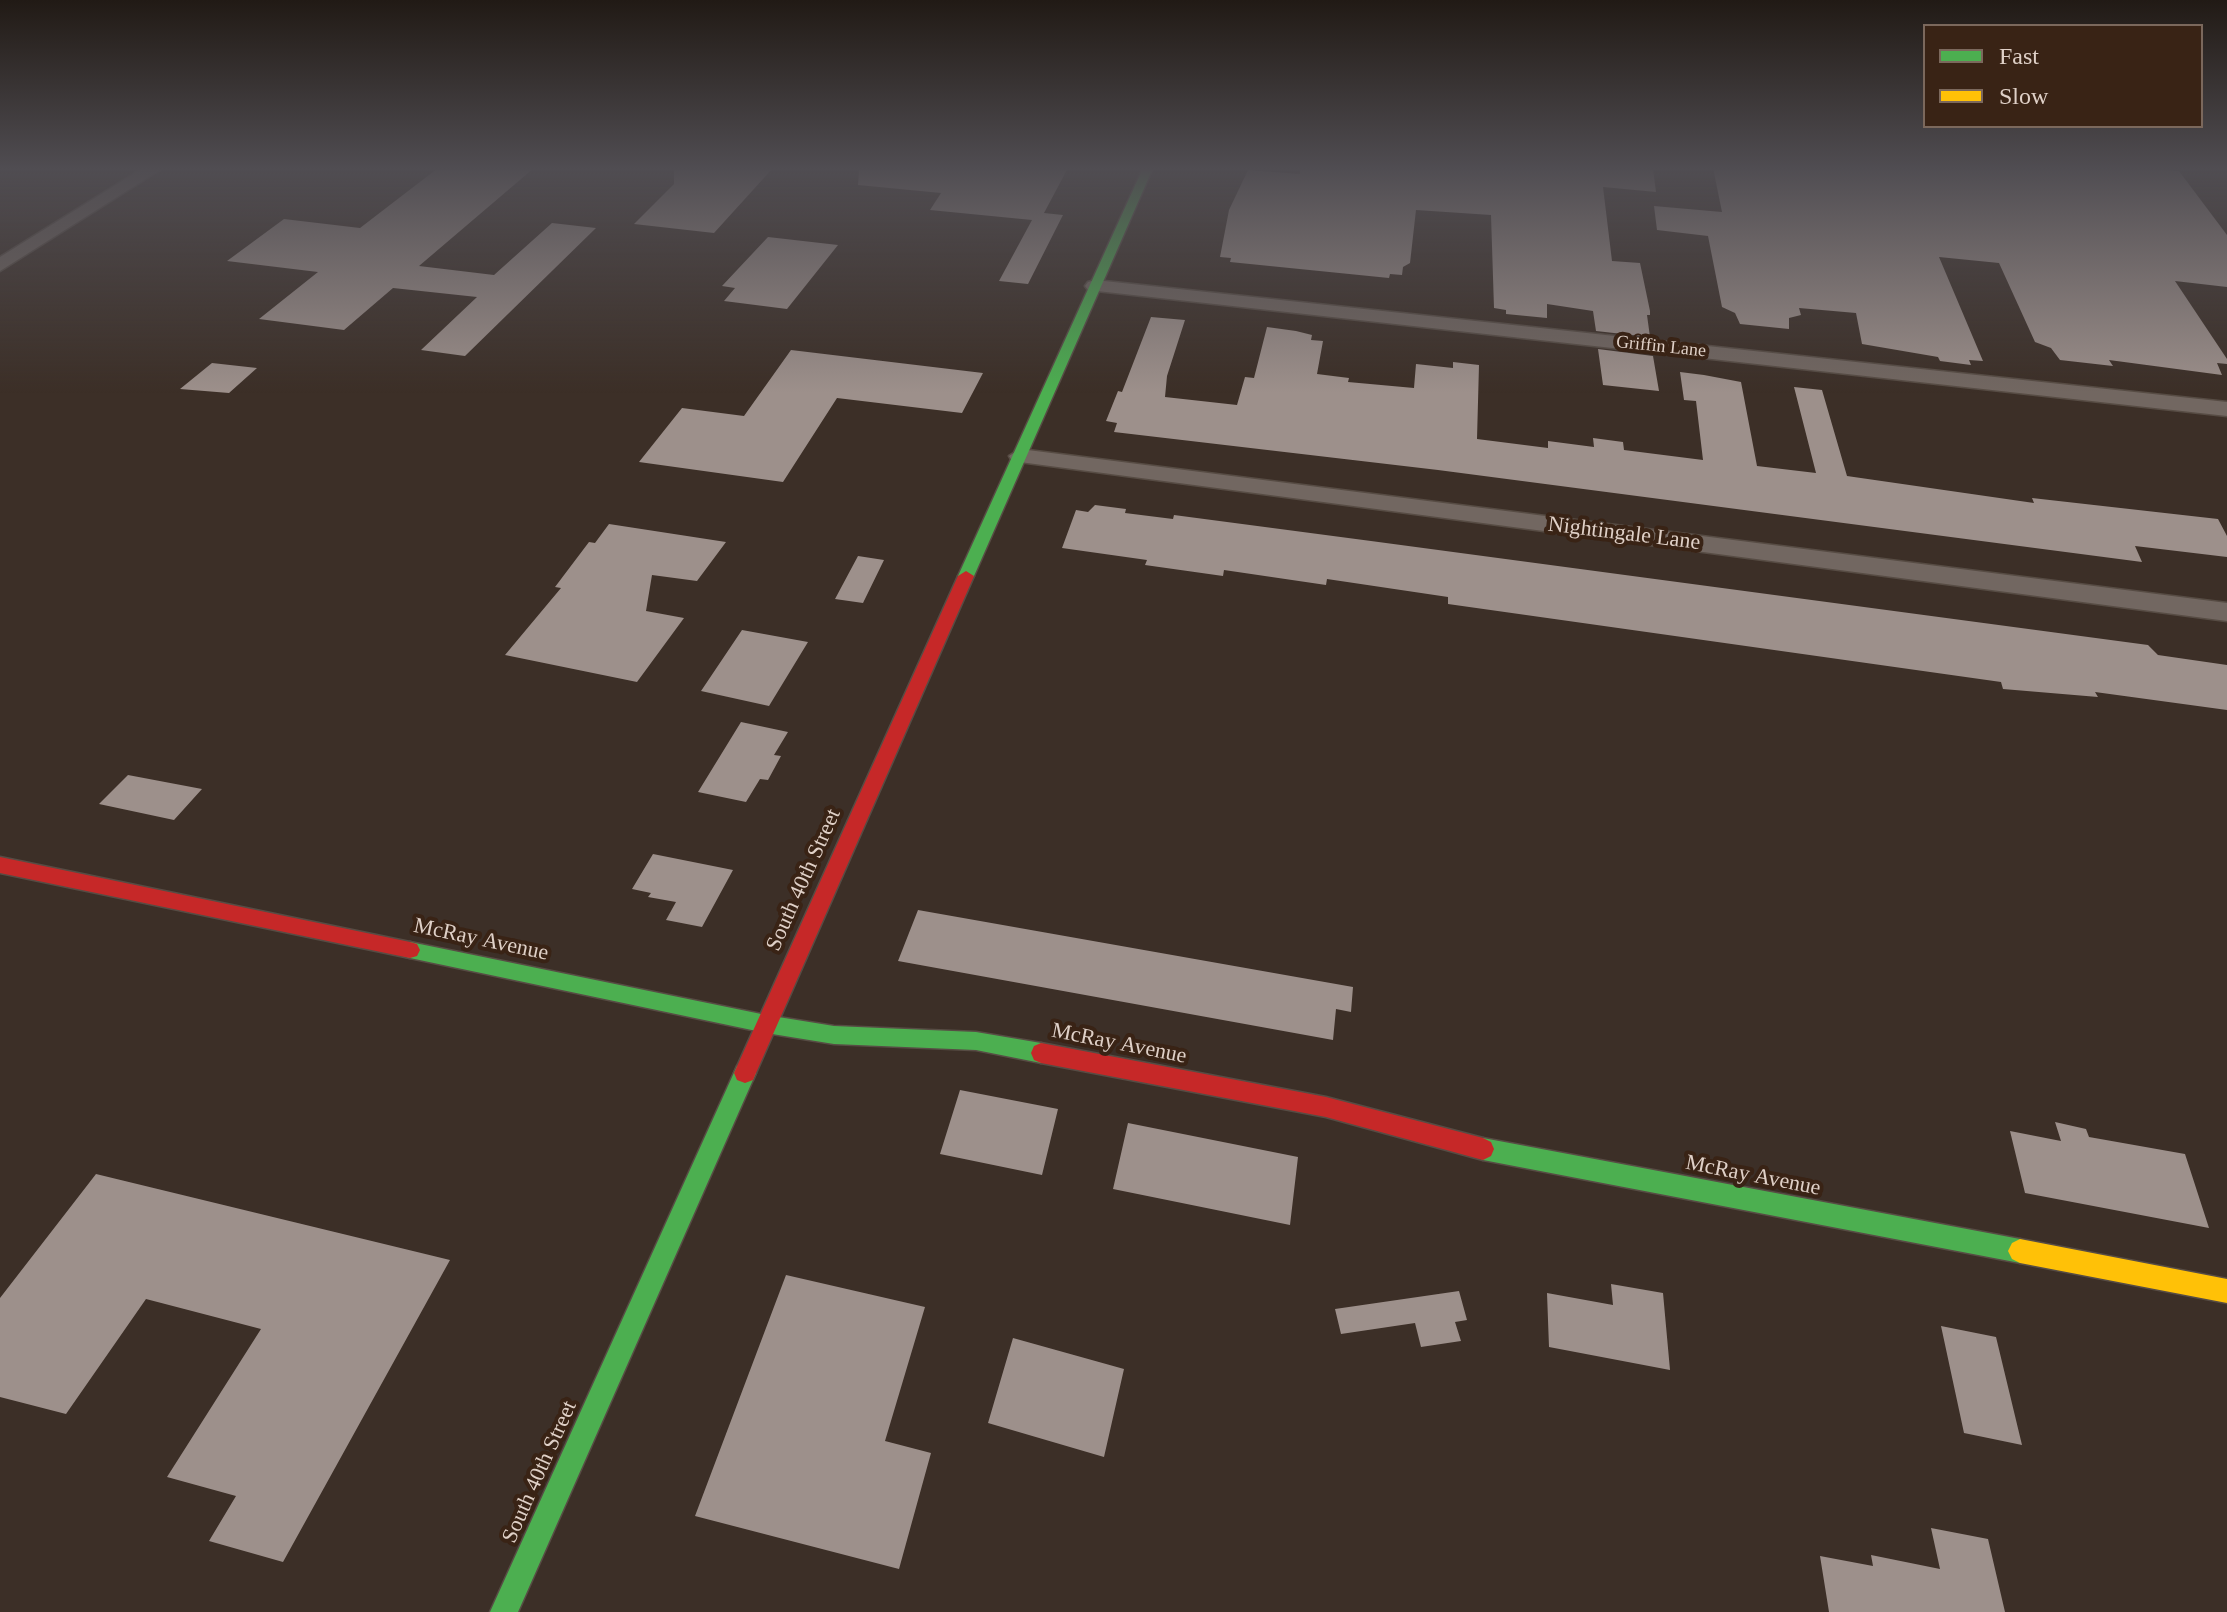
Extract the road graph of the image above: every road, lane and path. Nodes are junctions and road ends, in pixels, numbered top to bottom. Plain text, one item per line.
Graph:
1 (35, 243) edge
2 (1114, 243) edge
3 (0, 265) edge
4 (1095, 286) junction
5 (2227, 409) edge
6 (1020, 456) junction
7 (2227, 612) edge
8 (0, 865) edge
9 (766, 1024) junction
10 (2227, 1291) edge
11 (504, 1612) edge

1 - 3 street
2 - 4 street, South 40th Street
4 - 5 street, Griffin Lane
4 - 6 street, South 40th Street
6 - 7 street, Nightingale Lane
6 - 9 street, South 40th Street
8 - 9 street, McRay Avenue
9 - 10 street, McRay Avenue
9 - 11 street, South 40th Street

